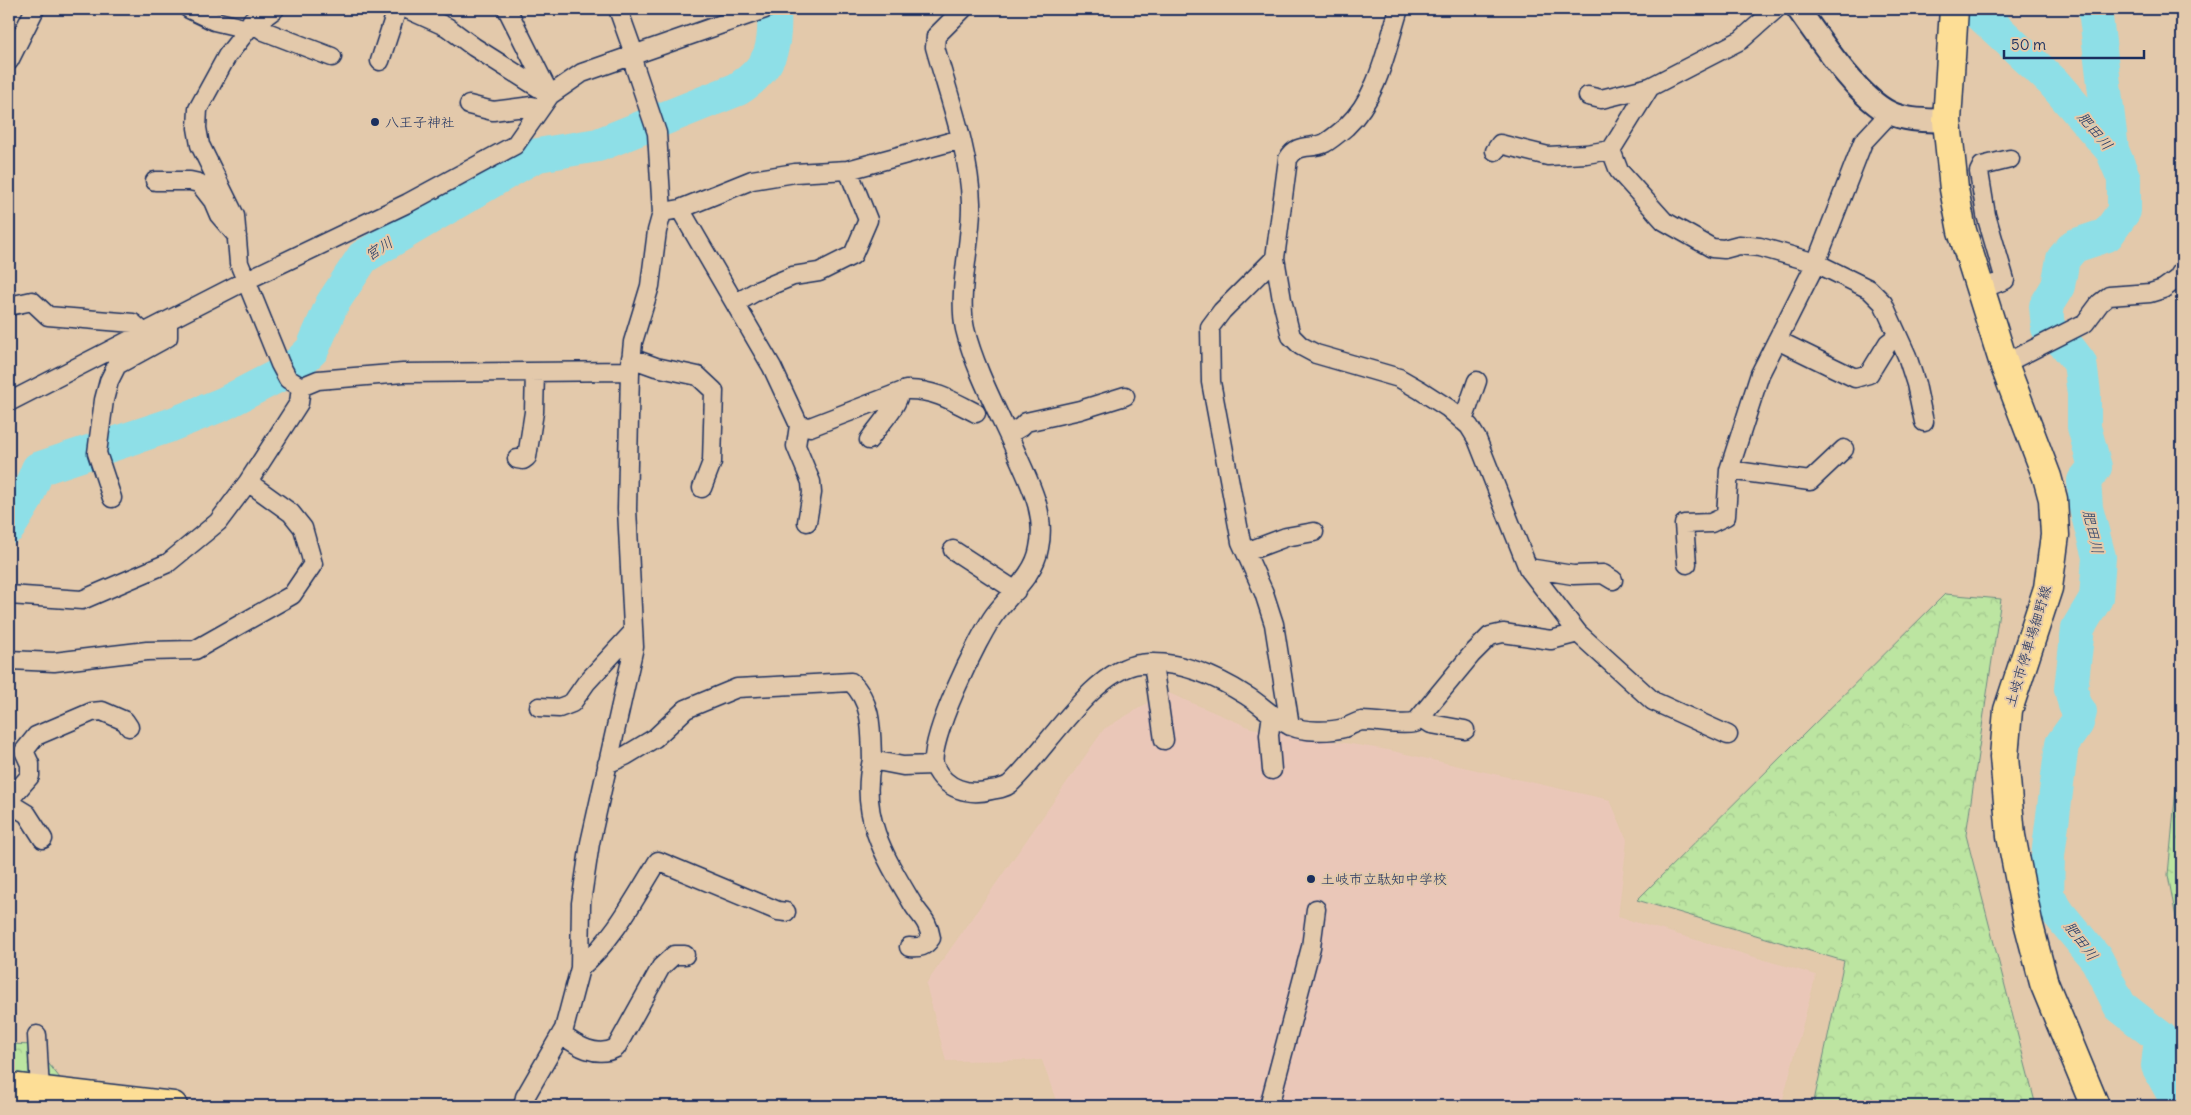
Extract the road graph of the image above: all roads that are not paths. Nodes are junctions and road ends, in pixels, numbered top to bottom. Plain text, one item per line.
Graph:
1 (35, 9) edge
2 (189, 9) edge
3 (274, 9) edge
4 (397, 9) edge
5 (407, 9) edge
6 (507, 9) edge
7 (618, 9) edge
8 (765, 9) edge
9 (963, 9) edge
10 (1399, 9) edge
11 (1776, 9) edge
12 (1798, 9) edge
13 (1954, 14) edge
14 (253, 21) edge
15 (633, 55) junction
16 (332, 57) dead end
17 (9, 61) edge
18 (380, 61) dead end
19 (1650, 87) junction
20 (1588, 96) dead end
21 (545, 102) junction
22 (469, 105) dead end
23 (1890, 113) junction
24 (1947, 121) junction
25 (961, 140) junction
26 (1611, 150) junction
27 (1495, 151) dead end
28 (2010, 159) dead end
29 (848, 170) junction
30 (155, 181) dead end
31 (680, 209) junction
32 (662, 213) junction
33 (237, 236) junction
34 (1275, 258) junction
35 (1816, 263) junction
36 (2182, 271) edge
37 (247, 280) junction
38 (1979, 290) junction
39 (736, 303) junction
40 (9, 306) edge
41 (168, 322) junction
42 (145, 334) junction
43 (1897, 336) junction
44 (1777, 340) junction
45 (630, 364) junction
46 (2004, 364) junction
47 (535, 372) junction
48 (290, 377) junction
49 (1477, 381) dead end
50 (899, 393) junction
51 (1125, 396) dead end
52 (9, 402) edge
53 (976, 413) dead end
54 (1463, 421) junction
55 (1924, 422) dead end
56 (799, 426) junction
57 (1009, 434) junction
58 (869, 440) dead end
59 (1844, 449) dead end
60 (516, 459) dead end
61 (1729, 470) junction
62 (248, 482) junction
63 (702, 488) dead end
64 (112, 498) dead end
65 (807, 522) dead end
66 (1314, 532) dead end
67 (953, 550) dead end
68 (1246, 552) junction
69 (1687, 564) dead end
70 (1530, 571) junction
71 (1613, 580) dead end
72 (1016, 591) junction
73 (9, 595) edge
74 (633, 632) junction
75 (1578, 633) junction
76 (9, 660) edge
77 (1153, 664) junction
78 (539, 707) dead end
79 (1272, 714) junction
80 (1420, 717) junction
81 (129, 726) dead end
82 (1290, 726) junction
83 (1465, 730) dead end
84 (1728, 735) dead end
85 (1164, 740) dead end
86 (872, 760) junction
87 (607, 764) junction
88 (934, 765) junction
89 (1272, 770) dead end
90 (9, 801) edge
91 (44, 839) dead end
92 (1316, 909) dead end
93 (786, 912) dead end
94 (909, 948) dead end
95 (685, 955) dead end
96 (580, 968) junction
97 (561, 1034) junction
98 (37, 1035) dead end
99 (9, 1087) edge
100 (40, 1091) junction
101 (173, 1106) edge
102 (523, 1106) edge
103 (1269, 1106) edge
104 (2095, 1106) edge

1 - 17 street
2 - 14 street
3 - 14 street
4 - 18 street
5 - 21 street
6 - 21 street
7 - 15 street
8 - 15 street
9 - 25 street
10 - 34 street
11 - 19 street
12 - 23 street
13 - 24 main road, 土岐市停車場細野線
14 - 16 street
14 - 33 street
15 - 21 street
15 - 32 street
19 - 20 street
19 - 26 street
21 - 22 street
21 - 37 street
23 - 24 street
23 - 35 street
24 - 38 main road, 土岐市停車場細野線
25 - 29 street
25 - 57 street
26 - 27 street
26 - 35 street
28 - 38 street
29 - 31 street
29 - 39 street
30 - 33 street
31 - 32 street
31 - 39 street
32 - 45 street
33 - 37 street
34 - 54 street
34 - 68 street
35 - 43 street
35 - 44 street
36 - 46 street
37 - 41 street
37 - 48 street
38 - 46 main road, 土岐市停車場細野線
39 - 56 street
40 - 42 street
41 - 42 street
41 - 64 street
42 - 52 street
43 - 44 street
43 - 55 street
44 - 61 street
45 - 47 street
45 - 63 street
45 - 74 street
46 - 104 main road, 土岐市停車場細野線
47 - 48 street
47 - 60 street
48 - 62 street
49 - 54 street
50 - 53 street
50 - 56 street
50 - 58 street
51 - 57 street
54 - 70 street
56 - 65 street
57 - 72 street
59 - 61 street
61 - 69 street
62 - 73 street
62 - 76 street
66 - 68 street
67 - 72 street
68 - 82 street
70 - 71 street
70 - 75 street
72 - 88 street
74 - 78 street
74 - 87 street
75 - 80 street
75 - 84 street
77 - 79 street
77 - 85 street
77 - 88 street
79 - 82 street
79 - 89 street
80 - 82 street
80 - 83 street
81 - 90 street
86 - 87 street
86 - 88 street
86 - 94 street
87 - 96 street
90 - 91 street
92 - 103 street
93 - 96 street
95 - 97 street
96 - 97 street
97 - 102 street
98 - 100 street
99 - 100 main road
100 - 101 main road

